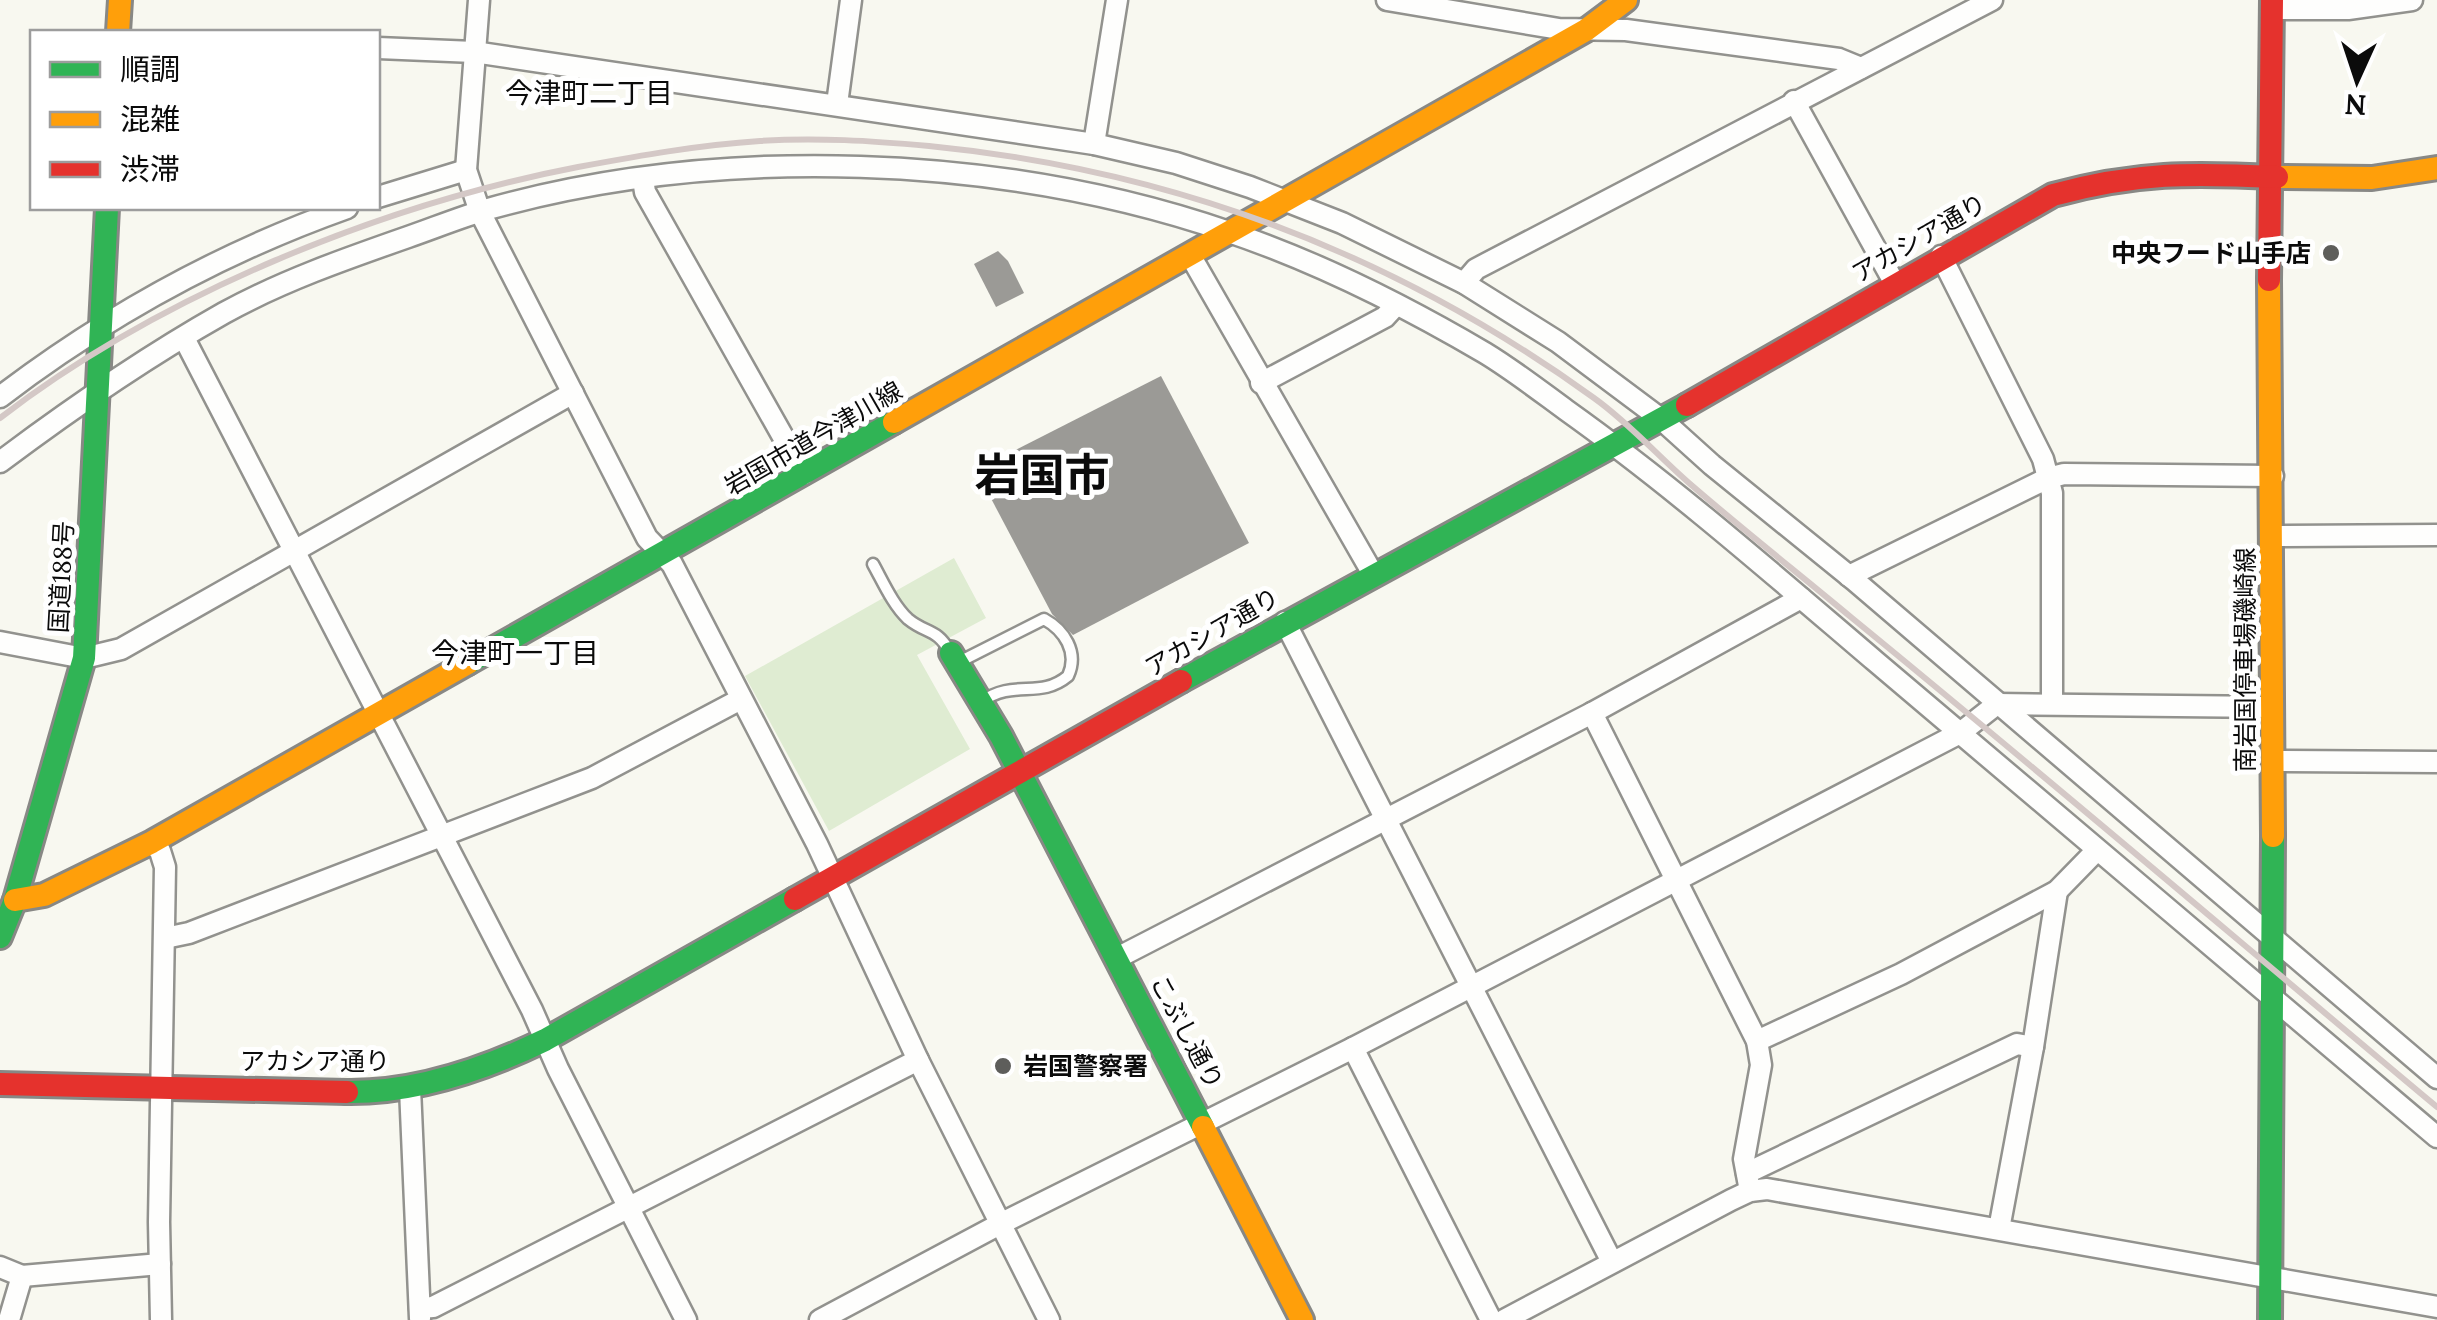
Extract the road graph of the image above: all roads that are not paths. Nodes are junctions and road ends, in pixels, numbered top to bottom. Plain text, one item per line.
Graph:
1 (120, 0) edge
2 (479, 0) edge
3 (851, 0) edge
4 (1117, 0) edge
5 (1387, 0) edge
6 (1626, 0) edge
7 (1992, 0) edge
8 (2412, 0) edge
9 (1412, 2) edge
10 (2271, 5) edge
11 (118, 30) edge
12 (1586, 30) junction
13 (380, 48) edge
14 (474, 52) junction
15 (1862, 68) junction
16 (1794, 101) junction
17 (837, 104) junction
18 (1094, 144) junction
19 (2437, 168) edge
20 (466, 170) junction
21 (2268, 177) junction
22 (643, 179) junction
23 (380, 195) edge
24 (1288, 201) junction
25 (106, 210) edge
26 (342, 210) edge
27 (480, 212) junction
28 (1230, 232) junction
29 (1190, 255) junction
30 (1941, 256) junction
31 (1464, 283) junction
32 (1895, 284) junction
33 (1396, 305) junction
34 (99, 328) junction
35 (184, 338) junction
36 (1261, 383) junction
37 (97, 392) junction
38 (573, 393) junction
39 (0, 397) edge
40 (1660, 418) junction
41 (1615, 445) junction
42 (0, 462) edge
43 (804, 474) junction
44 (2273, 476) junction
45 (2048, 478) junction
46 (2437, 535) edge
47 (2272, 536) junction
48 (296, 551) junction
49 (664, 554) junction
50 (873, 564) dead end
51 (1373, 574) junction
52 (1849, 576) junction
53 (1801, 598) junction
54 (1285, 622) junction
55 (0, 642) edge
56 (84, 658) junction
57 (953, 658) junction
58 (741, 699) junction
59 (981, 702) junction
60 (1997, 704) junction
61 (2052, 704) junction
62 (2273, 707) junction
63 (379, 712) junction
64 (1592, 713) junction
65 (1960, 733) junction
66 (2273, 761) junction
67 (2437, 762) edge
68 (1019, 772) junction
69 (1387, 817) junction
70 (444, 838) junction
71 (152, 842) junction
72 (2097, 850) junction
73 (832, 880) junction
74 (1675, 880) junction
75 (2057, 891) junction
76 (14, 900) junction
77 (0, 937) edge
78 (2274, 937) junction
79 (165, 938) junction
80 (1117, 958) junction
81 (1470, 986) junction
82 (2272, 997) junction
83 (545, 1040) junction
84 (1757, 1041) junction
85 (2033, 1046) junction
86 (1353, 1048) junction
87 (918, 1060) junction
88 (2437, 1078) edge
89 (0, 1084) edge
90 (162, 1087) junction
91 (410, 1088) junction
92 (1204, 1122) junction
93 (2437, 1138) edge
94 (1748, 1182) junction
95 (630, 1208) junction
96 (1000, 1224) junction
97 (1998, 1230) junction
98 (1612, 1262) junction
99 (160, 1264) junction
100 (0, 1267) edge
101 (22, 1276) junction
102 (2270, 1279) junction
103 (2437, 1307) edge
104 (420, 1314) edge
105 (8, 1320) edge
106 (161, 1320) edge
107 (686, 1320) edge
108 (820, 1320) edge
109 (1049, 1320) edge
110 (1302, 1320) edge
111 (1491, 1320) edge
112 (1504, 1320) edge
113 (2270, 1320) edge

1 - 11 main road
2 - 14 street
3 - 17 street
4 - 18 street
5 - 9 street
6 - 12 main road, 岩国市道今津川線
7 - 15 street
8 - 10 street
9 - 12 street
10 - 21 main road, 南岩国停車場磯崎線
12 - 15 street
12 - 24 main road, 岩国市道今津川線
13 - 14 street
14 - 17 street
14 - 20 street
15 - 16 street
16 - 31 street
16 - 32 street
17 - 18 street
18 - 24 street
19 - 21 main road, アカシア通り
20 - 23 street
20 - 27 street
21 - 30 main road, アカシア通り
21 - 44 main road, 南岩国停車場磯崎線
22 - 27 street
22 - 28 street
22 - 43 street
24 - 28 main road, 岩国市道今津川線
24 - 31 street
25 - 34 main road, 国道188号
26 - 34 street
27 - 35 street
27 - 38 street
28 - 29 main road, 岩国市道今津川線
28 - 33 street
29 - 36 street
29 - 43 main road, 岩国市道今津川線
30 - 32 main road, アカシア通り
30 - 45 street
31 - 40 street
32 - 40 main road, アカシア通り
33 - 36 street
33 - 41 street
34 - 37 main road, 国道188号
34 - 39 street
35 - 37 street
35 - 48 street
36 - 51 street
37 - 42 street
37 - 56 main road, 国道188号
38 - 48 street
38 - 49 street
40 - 41 main road, アカシア通り
40 - 52 street
41 - 51 main road, アカシア通り
41 - 53 street
43 - 49 main road, 岩国市道今津川線
44 - 45 street
44 - 47 main road, 南岩国停車場磯崎線
45 - 52 street
45 - 61 street
46 - 47 street
47 - 62 main road, 南岩国停車場磯崎線
48 - 56 street
48 - 63 street
49 - 58 street
49 - 63 main road, 岩国市道今津川線
50 - 57 lane
51 - 54 main road, アカシア通り
52 - 60 street
53 - 64 street
53 - 65 street
54 - 68 main road, アカシア通り
54 - 69 street
55 - 56 street
56 - 76 main road, 国道188号
57 - 59 main road, こぶし通り
57 - 59 lane
58 - 70 street
58 - 73 street
59 - 68 main road, こぶし通り
60 - 61 street
60 - 65 street
60 - 78 street
61 - 62 street
62 - 66 main road, 南岩国停車場磯崎線
63 - 70 street
63 - 71 main road, 岩国市道今津川線
64 - 69 street
64 - 74 street
65 - 72 street
65 - 74 street
66 - 67 street
66 - 78 main road, 南岩国停車場磯崎線
68 - 73 main road, アカシア通り
68 - 80 main road, こぶし通り
69 - 80 street
69 - 81 street
70 - 79 street
70 - 83 street
71 - 76 main road, 岩国市道今津川線
71 - 79 street
72 - 75 street
72 - 82 street
73 - 83 main road, アカシア通り
73 - 87 street
74 - 81 street
74 - 84 street
75 - 84 street
75 - 85 street
76 - 77 main road, 国道188号
78 - 82 main road, 南岩国停車場磯崎線
78 - 88 street
79 - 90 street
80 - 92 main road, こぶし通り
81 - 86 street
81 - 98 street
82 - 93 street
82 - 102 main road, 南岩国停車場磯崎線
83 - 91 main road, アカシア通り
83 - 95 street
84 - 94 street
85 - 94 street
85 - 97 street
86 - 92 street
86 - 111 street
87 - 95 street
87 - 96 street
89 - 90 main road, アカシア通り
90 - 91 main road, アカシア通り
90 - 99 street
91 - 104 street
92 - 96 street
92 - 110 main road, こぶし通り
94 - 97 street
94 - 98 street
95 - 104 street
95 - 107 street
96 - 108 street
96 - 109 street
97 - 102 street
98 - 112 street
99 - 101 street
99 - 106 street
100 - 101 street
101 - 105 street
102 - 103 street
102 - 113 main road, 南岩国停車場磯崎線

